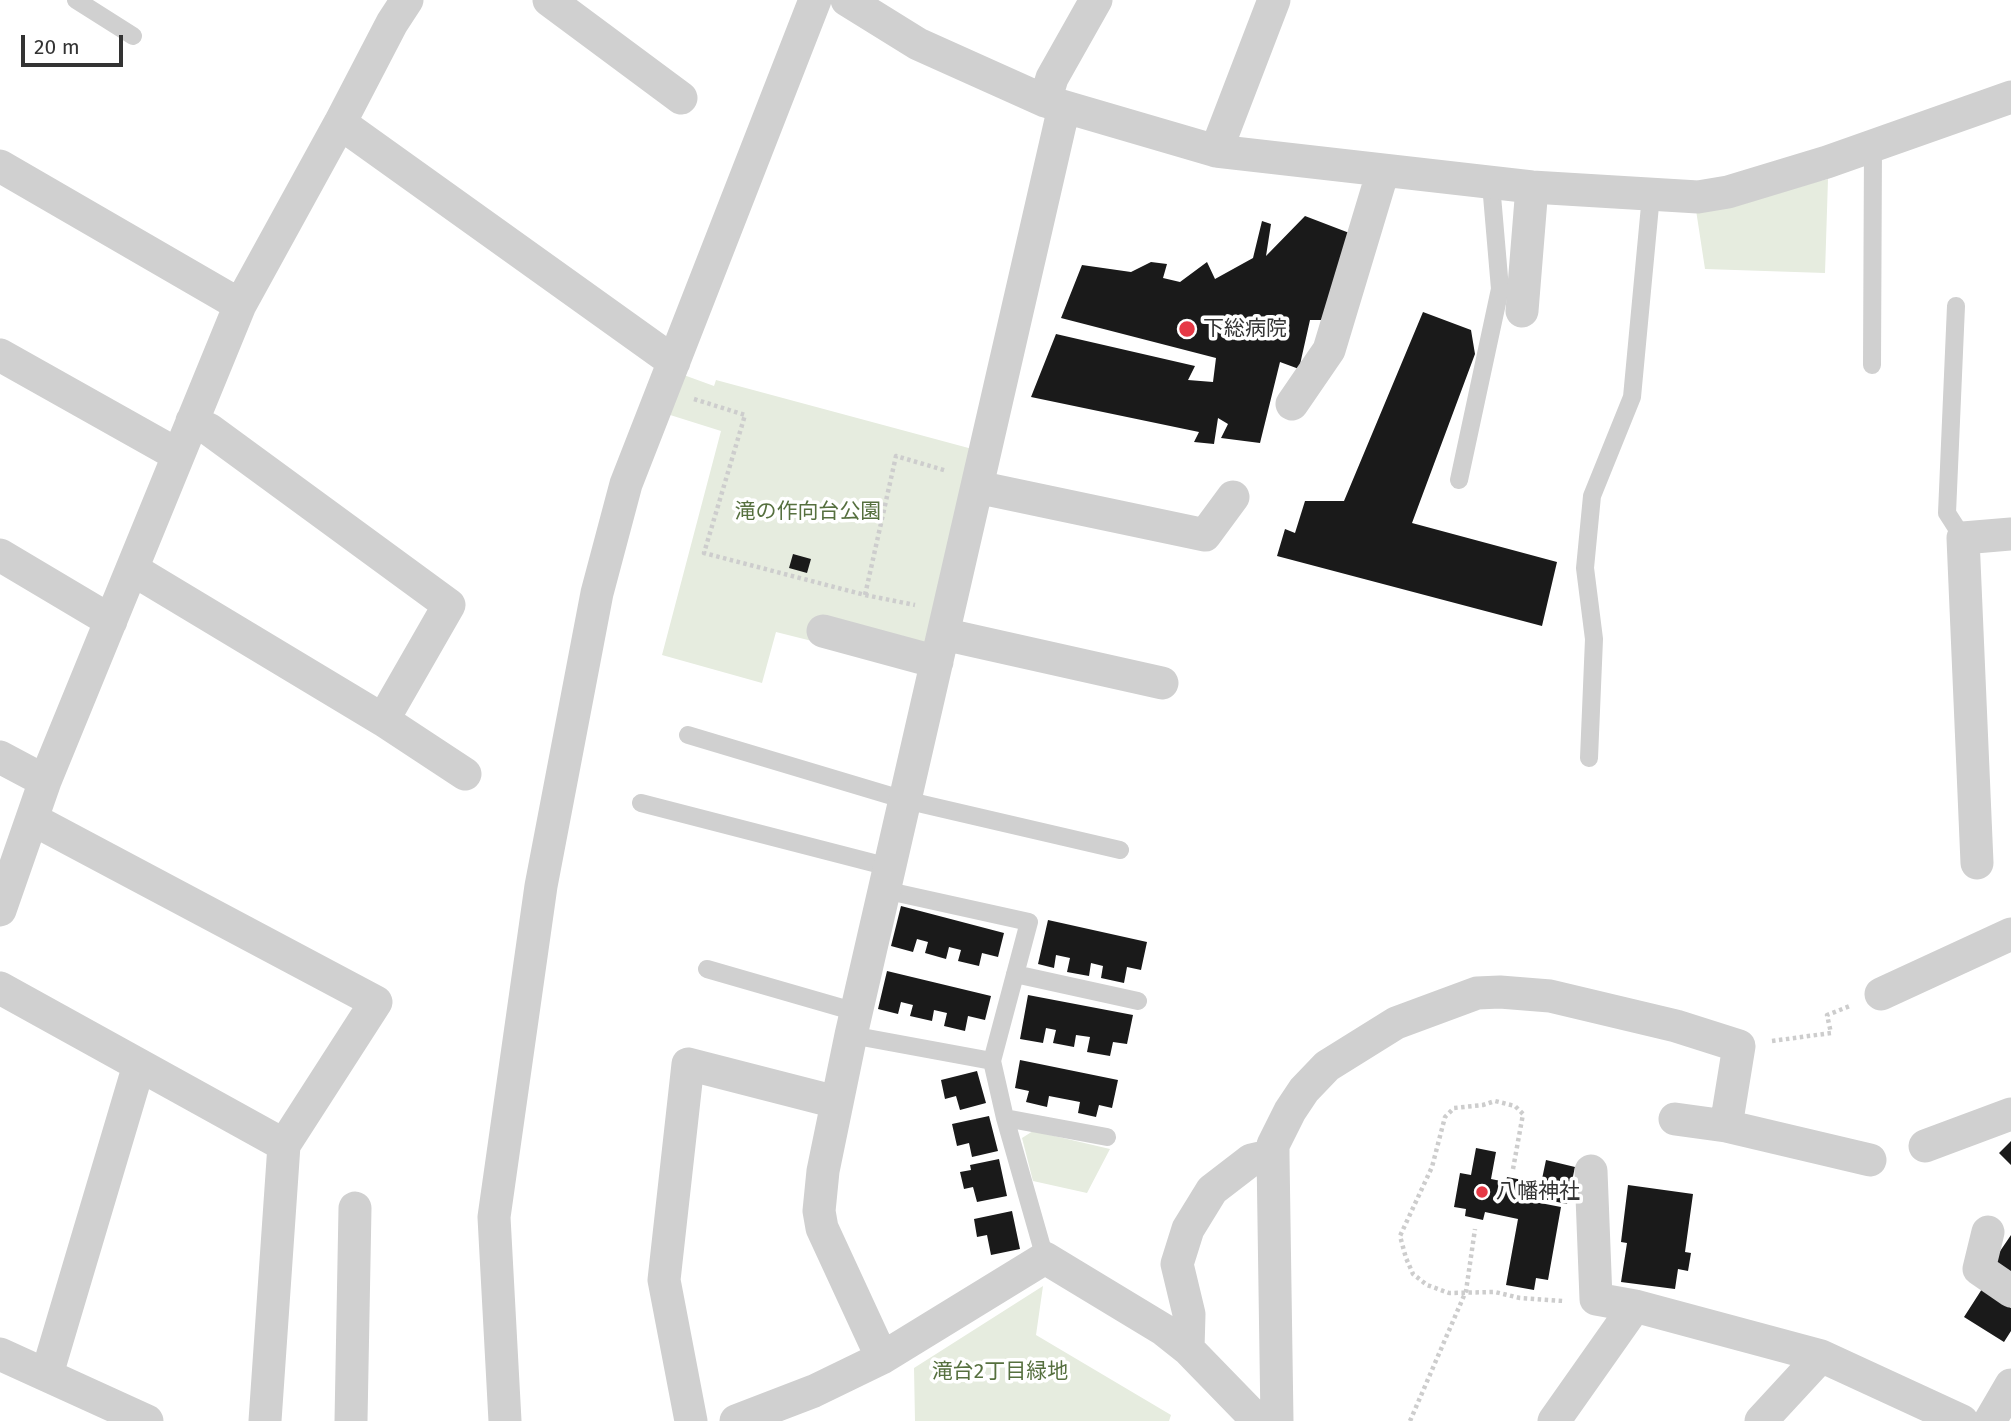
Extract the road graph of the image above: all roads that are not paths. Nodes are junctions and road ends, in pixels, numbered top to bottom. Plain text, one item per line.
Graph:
1 (76, 0) edge
2 (407, 0) edge
3 (549, 0) edge
4 (815, 0) edge
5 (847, 0) edge
6 (1096, 0) edge
7 (1274, 0) edge
8 (133, 36) dead end
9 (2011, 97) edge
10 (681, 98) dead end
11 (1055, 104) junction
12 (340, 123) junction
13 (1873, 146) junction
14 (1216, 151) junction
15 (0, 166) edge
16 (1382, 171) junction
17 (1491, 184) junction
18 (1532, 187) junction
19 (1651, 195) junction
20 (240, 305) junction
21 (1956, 306) dead end
22 (1522, 311) dead end
23 (0, 355) edge
24 (1872, 365) dead end
25 (669, 375) junction
26 (1292, 404) dead end
27 (192, 421) junction
28 (178, 455) junction
29 (1459, 480) dead end
30 (978, 484) junction
31 (1233, 498) dead end
32 (2011, 534) edge
33 (1963, 538) junction
34 (0, 555) edge
35 (132, 569) junction
36 (111, 621) junction
37 (823, 631) dead end
38 (943, 637) junction
39 (1162, 683) dead end
40 (383, 720) junction
41 (688, 735) dead end
42 (0, 757) edge
43 (1589, 758) dead end
44 (465, 774) dead end
45 (45, 781) junction
46 (905, 800) junction
47 (641, 803) dead end
48 (32, 820) junction
49 (1120, 850) dead end
50 (1977, 863) dead end
51 (887, 879) junction
52 (0, 911) edge
53 (2011, 934) edge
54 (707, 969) dead end
55 (1015, 974) junction
56 (0, 988) edge
57 (1881, 994) road end
58 (1138, 1001) dead end
59 (854, 1023) junction
60 (992, 1061) junction
61 (139, 1065) junction
62 (836, 1102) junction
63 (2011, 1114) edge
64 (1004, 1118) junction
65 (1675, 1119) dead end
66 (1726, 1126) junction
67 (1107, 1137) dead end
68 (284, 1145) junction
69 (1925, 1146) dead end
70 (1273, 1155) junction
71 (1870, 1160) dead end
72 (1591, 1171) dead end
73 (355, 1208) dead end
74 (1988, 1232) dead end
75 (1045, 1258) junction
76 (2011, 1291) edge
77 (1635, 1306) junction
78 (1188, 1349) junction
79 (0, 1354) edge
80 (1821, 1356) junction
81 (882, 1358) junction
82 (47, 1374) junction
83 (2011, 1385) edge
84 (814, 1406) edge
85 (147, 1421) edge
86 (265, 1421) edge
87 (351, 1421) edge
88 (505, 1421) edge
89 (691, 1421) edge
90 (736, 1421) edge
91 (1258, 1421) edge
92 (1277, 1421) edge
93 (1554, 1421) edge
94 (1761, 1421) edge
95 (1962, 1421) edge
96 (1990, 1421) edge

1 - 8 lane
2 - 12 street
3 - 10 street
4 - 25 street
5 - 11 street
6 - 11 street
7 - 14 street
9 - 13 street
11 - 14 street
11 - 30 street
12 - 20 street
12 - 25 street
13 - 19 street
13 - 24 lane
14 - 16 street
15 - 20 street
16 - 17 street
16 - 26 street
17 - 18 street
17 - 29 lane
18 - 19 street
18 - 22 street
19 - 43 lane
20 - 27 street
21 - 33 lane
23 - 28 street
25 - 88 street
27 - 28 street
27 - 40 street
28 - 35 street
30 - 31 street
30 - 38 street
32 - 33 street
33 - 50 street
34 - 36 street
35 - 36 street
35 - 40 street
36 - 45 street
37 - 38 street
38 - 39 street
38 - 46 street
40 - 44 street
41 - 46 lane
42 - 45 street
45 - 48 street
46 - 49 lane
46 - 51 street
47 - 51 lane
48 - 52 street
48 - 68 street
51 - 55 lane
51 - 59 street
53 - 57 street
54 - 59 lane
55 - 58 lane
55 - 60 lane
56 - 61 street
59 - 60 lane
59 - 62 street
60 - 64 lane
61 - 68 street
61 - 82 street
62 - 81 street
62 - 89 street
63 - 69 street
64 - 67 lane
64 - 75 lane
65 - 66 street
66 - 70 street
66 - 71 street
68 - 86 street
70 - 78 street
70 - 92 street
72 - 77 street
73 - 87 street
74 - 76 street
75 - 78 street
75 - 81 street
77 - 80 street
77 - 93 street
78 - 91 street
79 - 82 street
80 - 94 street
80 - 95 street
81 - 84 street
82 - 85 street
83 - 96 street
84 - 90 street

